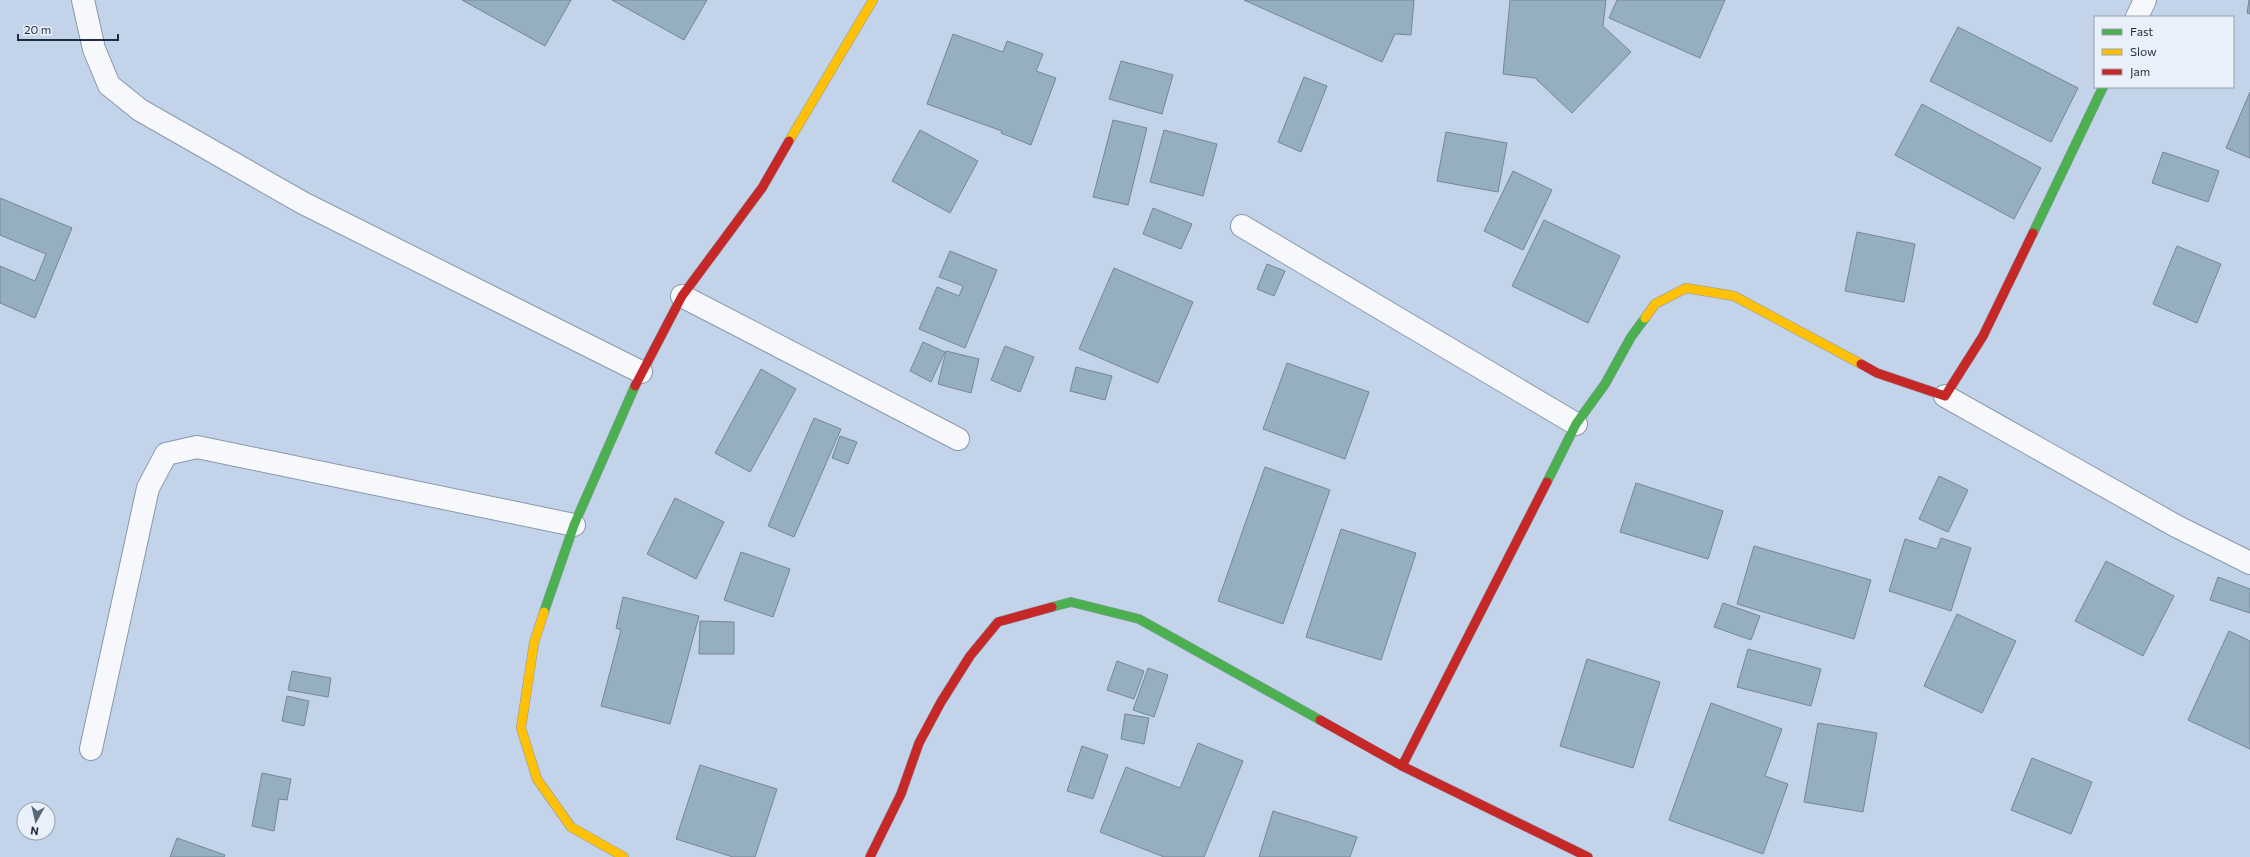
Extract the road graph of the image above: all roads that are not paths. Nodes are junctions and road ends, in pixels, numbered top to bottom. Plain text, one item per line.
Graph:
1 (83, 0) edge
2 (873, 0) edge
3 (2145, 0) edge
4 (2137, 16) edge
5 (2103, 88) edge
6 (1242, 226) dead end
7 (682, 296) junction
8 (641, 372) junction
9 (1945, 396) junction
10 (1576, 424) junction
11 (958, 439) dead end
12 (574, 525) junction
13 (2250, 563) edge
14 (91, 749) dead end
15 (1402, 766) junction
16 (624, 857) edge
17 (870, 857) edge
18 (1588, 857) edge

1 - 8 street
2 - 7 street
3 - 4 street
5 - 9 street
6 - 10 street
7 - 8 street
7 - 11 street
8 - 12 street
9 - 10 street
9 - 13 street
10 - 15 street
12 - 14 street
12 - 16 street
15 - 17 street
15 - 18 street

